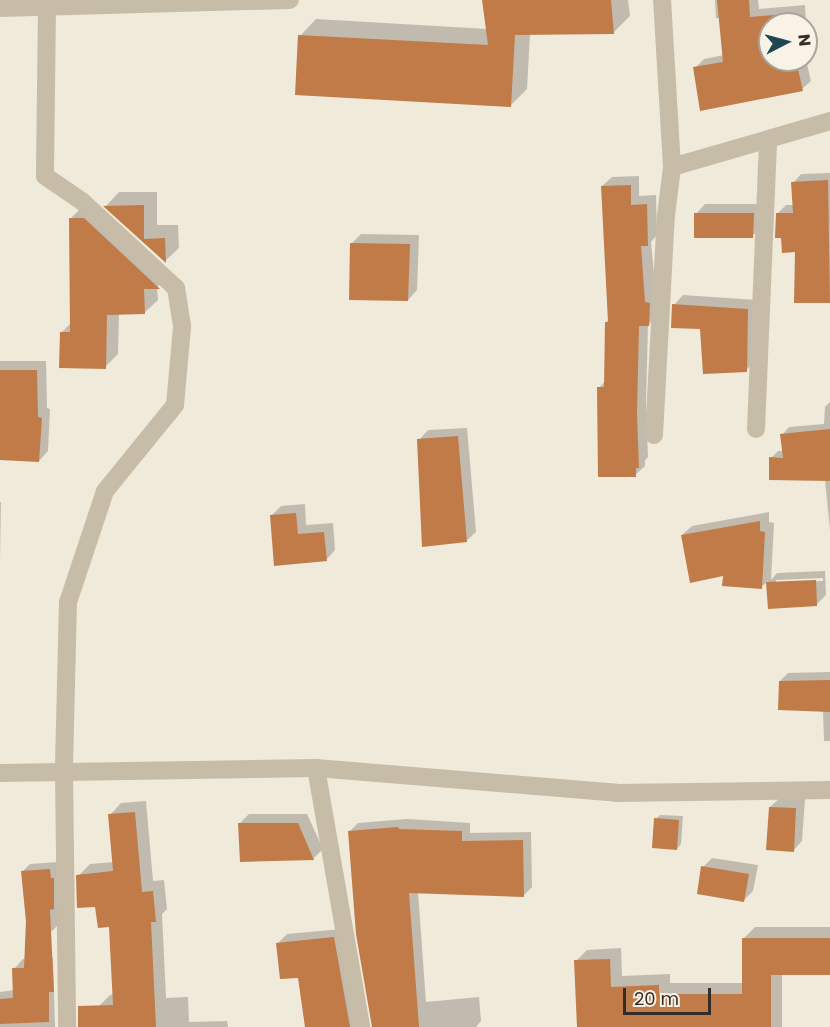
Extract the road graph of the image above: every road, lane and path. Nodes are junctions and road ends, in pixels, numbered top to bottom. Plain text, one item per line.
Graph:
1 (290, 0) edge
2 (662, 0) edge
3 (268, 1) edge
4 (47, 7) junction
5 (0, 8) edge
6 (830, 120) edge
7 (768, 139) junction
8 (672, 167) junction
9 (756, 429) dead end
10 (654, 435) dead end
11 (316, 768) junction
12 (64, 771) junction
13 (0, 773) edge
14 (830, 790) edge
15 (67, 1027) edge
16 (361, 1027) edge

1 - 3 street
2 - 8 street
3 - 4 street
4 - 5 street
4 - 12 street
6 - 7 street
7 - 8 street
7 - 9 street
8 - 10 street
11 - 12 street
11 - 14 street
11 - 16 street
12 - 13 street
12 - 15 street

